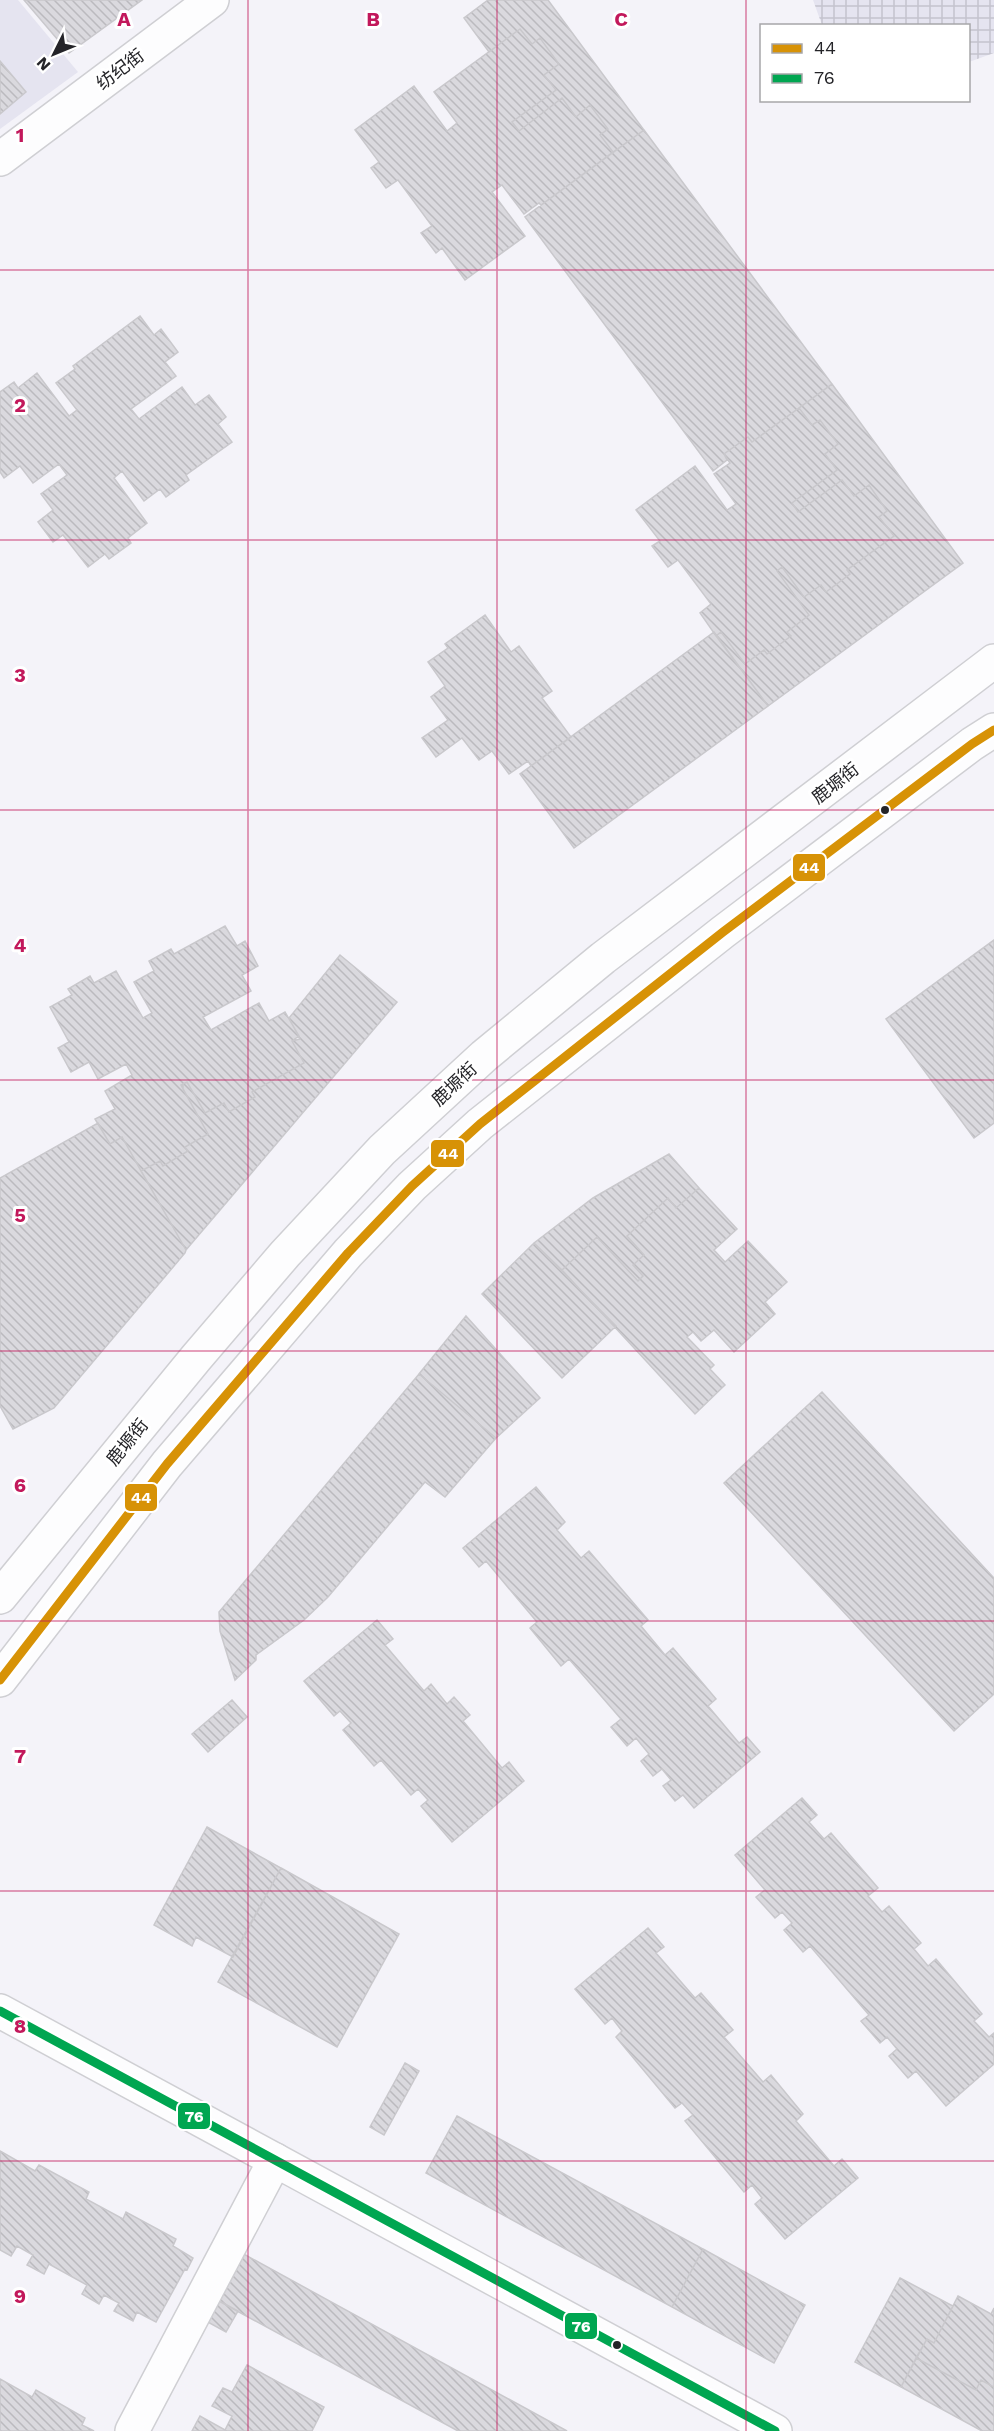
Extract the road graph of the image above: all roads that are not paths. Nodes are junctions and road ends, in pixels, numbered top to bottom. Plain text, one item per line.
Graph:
1 (212, 0) edge
2 (0, 159) edge
3 (994, 661) edge
4 (994, 730) edge
5 (0, 1597) edge
6 (0, 1680) edge
7 (0, 2011) edge
8 (275, 2160) junction
9 (132, 2431) edge
10 (775, 2431) edge

1 - 2 street, 纺纪街
3 - 5 street, 鹿塬街
4 - 6 street
7 - 8 street
8 - 9 street
8 - 10 street

